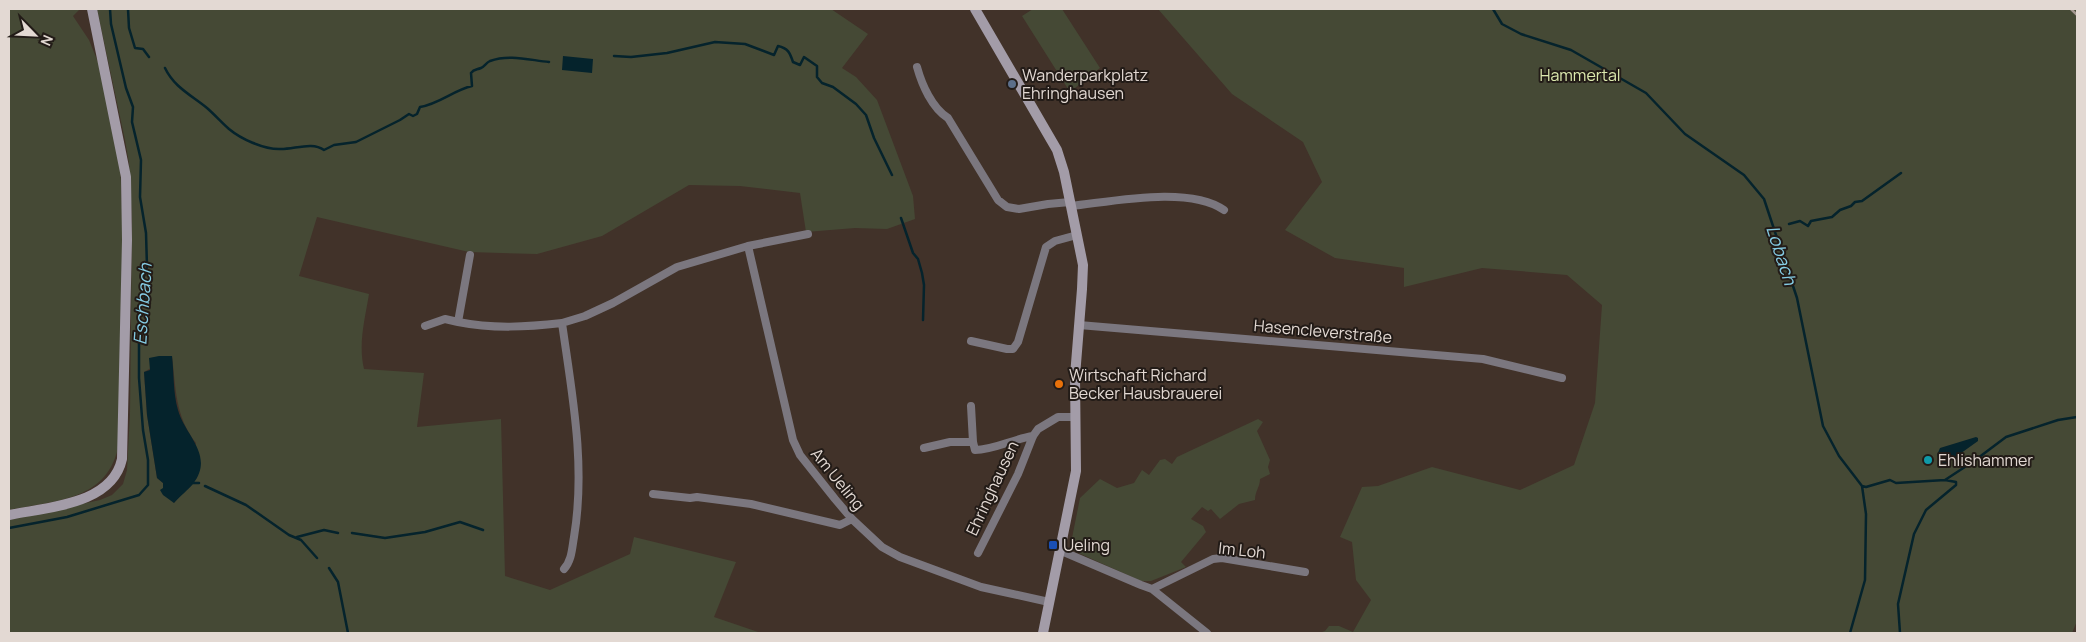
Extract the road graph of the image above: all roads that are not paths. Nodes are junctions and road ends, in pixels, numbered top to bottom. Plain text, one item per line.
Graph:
1 (92, 9) edge
2 (975, 9) edge
3 (916, 67) dead end
4 (1070, 204) junction
5 (1224, 210) dead end
6 (808, 234) dead end
7 (1077, 235) junction
8 (748, 246) junction
9 (470, 255) dead end
10 (458, 322) junction
11 (562, 323) junction
12 (1079, 325) junction
13 (425, 326) dead end
14 (971, 341) dead end
15 (1562, 378) dead end
16 (971, 406) dead end
17 (1076, 417) junction
18 (1033, 436) junction
19 (973, 442) junction
20 (924, 448) dead end
21 (653, 494) dead end
22 (9, 515) edge
23 (852, 519) junction
24 (1060, 550) junction
25 (978, 553) dead end
26 (564, 569) dead end
27 (1305, 572) dead end
28 (1152, 588) junction
29 (1049, 602) junction
30 (1043, 633) edge
31 (1207, 633) edge

1 - 22 main road
2 - 4 main road
3 - 4 street
4 - 5 street
4 - 7 main road
6 - 8 street
7 - 12 main road
7 - 14 street
8 - 11 street
8 - 23 street, Am Ueling
9 - 10 street
10 - 11 street
10 - 13 street
11 - 26 street
12 - 15 street, Hasencleverstraße
12 - 17 main road
16 - 19 street
17 - 18 street, Ehringhausen
17 - 24 main road
18 - 19 street, Ehringhausen
18 - 25 street, Ehringhausen
19 - 20 street, Ehringhausen
21 - 23 street
23 - 29 street, Am Ueling
24 - 28 street
24 - 29 main road
27 - 28 street, Im Loh
28 - 31 street
29 - 30 main road

